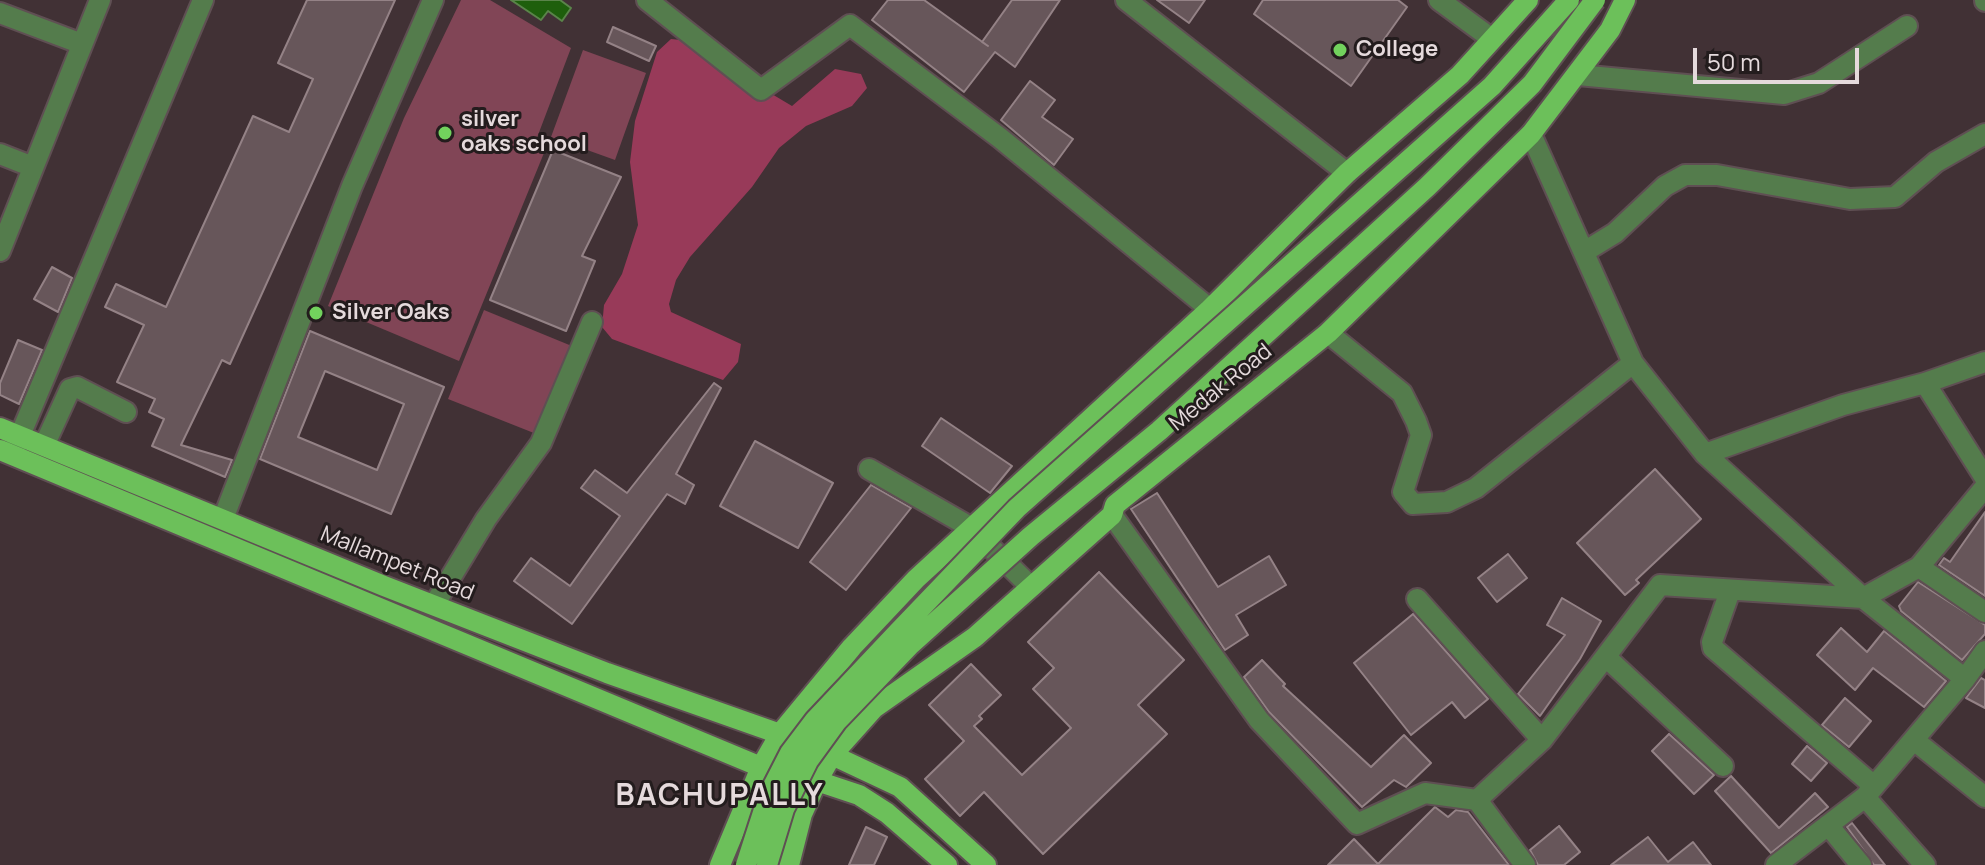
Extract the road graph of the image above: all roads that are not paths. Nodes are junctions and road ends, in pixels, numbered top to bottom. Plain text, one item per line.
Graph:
1 (100, 0) edge
2 (203, 0) edge
3 (433, 0) edge
4 (647, 0) edge
5 (1126, 0) edge
6 (1439, 0) edge
7 (1528, 0) edge
8 (1569, 0) edge
9 (1595, 0) edge
10 (1625, 0) edge
11 (0, 13) edge
12 (1907, 26) dead end
13 (1492, 39) junction
14 (82, 44) junction
15 (1578, 75) junction
16 (1531, 134) junction
17 (1985, 134) edge
18 (0, 154) edge
19 (33, 167) junction
20 (1347, 173) junction
21 (0, 251) edge
22 (1584, 252) junction
23 (1210, 309) junction
24 (592, 322) dead end
25 (1328, 333) junction
26 (1985, 362) edge
27 (1633, 363) junction
28 (1925, 383) junction
29 (126, 412) dead end
30 (0, 428) edge
31 (44, 446) junction
32 (11, 447) edge
33 (1705, 454) junction
34 (869, 469) dead end
35 (1985, 478) edge
36 (1985, 487) edge
37 (1112, 515) junction
38 (223, 519) junction
39 (970, 527) junction
40 (1919, 567) junction
41 (1031, 587) junction
42 (1730, 591) junction
43 (1863, 598) junction
44 (1417, 599) dead end
45 (434, 605) junction
46 (1985, 612) edge
47 (1985, 651) edge
48 (1607, 658) junction
49 (1965, 679) junction
50 (780, 734) junction
51 (1542, 740) junction
52 (1914, 740) junction
53 (832, 755) junction
54 (1723, 766) dead end
55 (761, 767) junction
56 (817, 781) junction
57 (1869, 791) junction
58 (1985, 797) edge
59 (1477, 800) junction
60 (1828, 825) junction
61 (720, 865) edge
62 (746, 865) edge
63 (767, 865) edge
64 (789, 865) edge
65 (947, 865) edge
66 (986, 865) edge
67 (1525, 865) edge
68 (1776, 865) edge
69 (1861, 865) edge
70 (1925, 865) edge

1 - 14 street
2 - 32 street
3 - 38 street
4 - 23 street
5 - 20 street
6 - 13 street
7 - 13 main road
8 - 62 main road, bridge
9 - 63 main road, bridge
10 - 15 main road, Medak Road
11 - 14 street
12 - 15 street
13 - 20 main road
14 - 19 street
15 - 16 main road, Medak Road
16 - 22 street
16 - 25 main road, Medak Road
17 - 22 street
18 - 19 street
19 - 21 street
20 - 23 main road
22 - 27 street
23 - 39 main road
24 - 45 street
25 - 27 street
25 - 37 main road, Medak Road
26 - 28 street
27 - 33 street
28 - 33 street
28 - 35 street
29 - 31 street
30 - 32 main road, Mallampet Road
31 - 32 main road, Mallampet Road
31 - 38 main road, Mallampet Road
32 - 55 main road, Mallampet Road
33 - 43 street
34 - 39 street
36 - 40 street
37 - 41 main road, Medak Road
37 - 59 street
38 - 45 main road, Mallampet Road
39 - 41 street
39 - 50 main road
40 - 43 street
40 - 46 street
41 - 53 main road, Medak Road
42 - 43 street
42 - 48 street
42 - 57 street
43 - 49 street
44 - 51 street
45 - 50 main road, Mallampet Road
47 - 49 street
48 - 51 street
48 - 54 street
49 - 52 street
50 - 55 main road
51 - 59 street
52 - 57 street
52 - 58 street
53 - 56 main road, Medak Road
53 - 66 main road
55 - 61 main road
56 - 64 main road, Medak Road
56 - 65 main road
57 - 60 street
57 - 70 street
59 - 67 street
60 - 68 street
60 - 69 street

